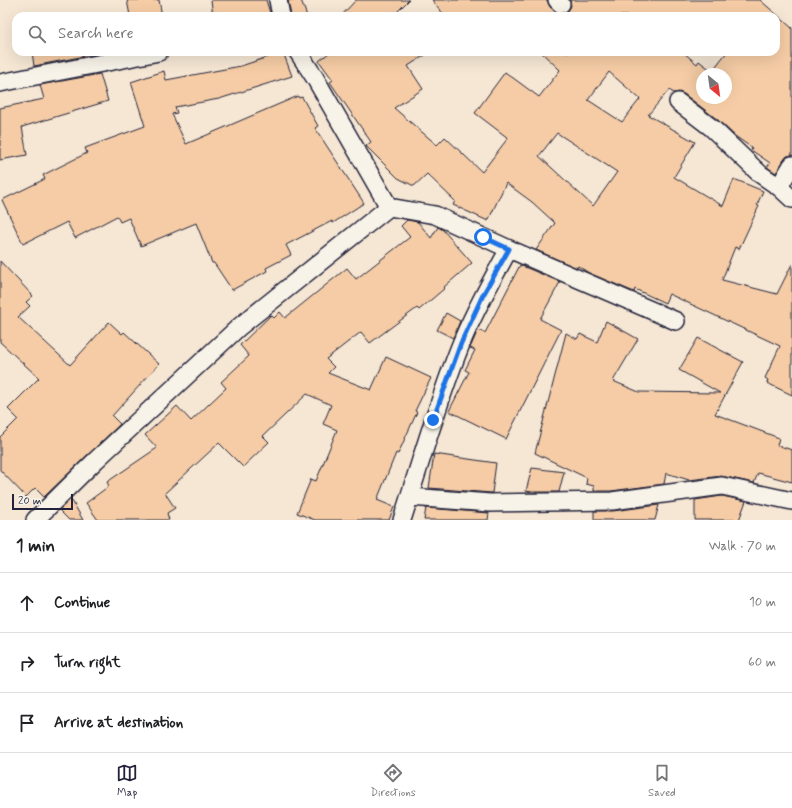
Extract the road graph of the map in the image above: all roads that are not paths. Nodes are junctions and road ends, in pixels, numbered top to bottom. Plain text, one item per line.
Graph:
1 (278, 0) edge
2 (280, 12) edge
3 (138, 56) edge
4 (301, 56) edge
5 (0, 83) edge
6 (678, 102) dead end
7 (792, 165) edge
8 (779, 187) junction
9 (792, 199) edge
10 (389, 207) junction
11 (509, 249) junction
12 (676, 321) dead end
13 (410, 497) junction
14 (792, 500) edge
15 (35, 520) edge
16 (402, 520) edge

1 - 2 street
3 - 5 street
4 - 10 street
6 - 8 street
7 - 8 street
8 - 9 street
10 - 11 street
10 - 15 street
11 - 12 street
11 - 13 street
13 - 14 street
13 - 16 street

